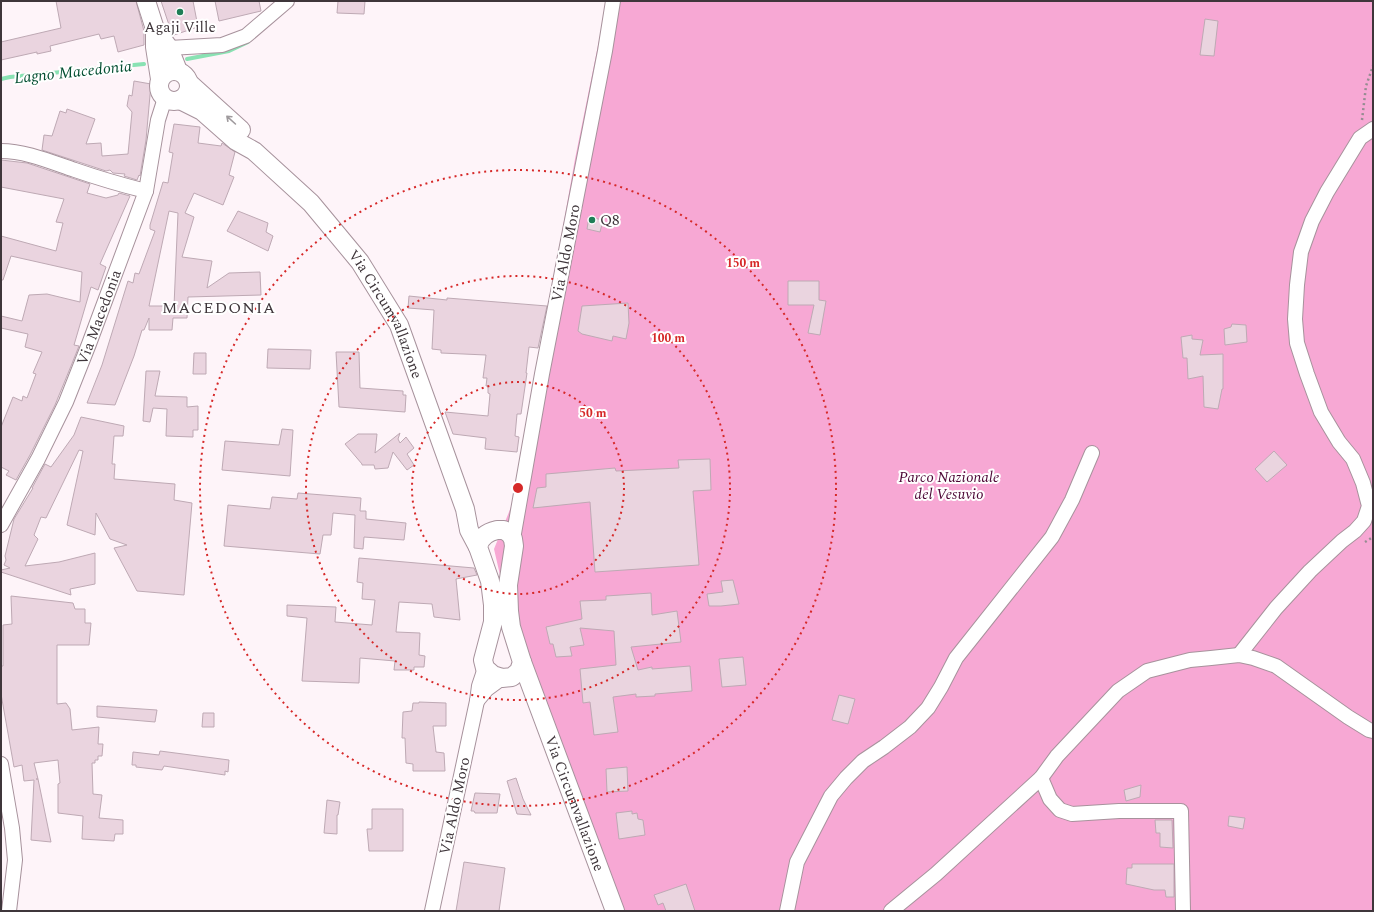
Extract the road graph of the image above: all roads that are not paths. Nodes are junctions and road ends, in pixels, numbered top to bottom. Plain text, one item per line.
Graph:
1 (146, 1) edge
2 (287, 1) edge
3 (613, 1) edge
4 (155, 29) junction
5 (169, 48) junction
6 (184, 77) junction
7 (160, 79) junction
8 (172, 99) junction
9 (1373, 129) edge
10 (1, 150) edge
11 (254, 151) junction
12 (146, 191) junction
13 (1092, 453) dead end
14 (518, 505) junction
15 (465, 510) junction
16 (1, 525) edge
17 (494, 531) junction
18 (513, 539) junction
19 (478, 547) junction
20 (1239, 655) junction
21 (522, 662) junction
22 (485, 668) junction
23 (507, 677) junction
24 (535, 697) junction
25 (477, 701) junction
26 (1373, 730) edge
27 (1, 764) edge
28 (1041, 778) junction
29 (9, 911) edge
30 (432, 911) edge
31 (615, 911) edge
32 (786, 911) edge
33 (891, 911) edge
34 (1183, 911) edge

1 - 4 main road
2 - 5 street
3 - 14 street, Via Aldo Moro
4 - 5 main road
4 - 7 main road
5 - 6 main road
6 - 7 main road
6 - 8 main road
11 -> 6 main road, Via Circumvallazione
7 - 8 main road
8 - 11 main road, Via Circumvallazione
8 - 12 street, Via Macedonia
9 - 20 street
10 - 12 street
11 - 15 main road, Via Circumvallazione
12 - 16 street, Via Macedonia
13 - 32 street
14 - 17 street, Via Aldo Moro
14 - 18 street, Via Aldo Moro
15 - 17 main road
15 - 19 main road, Via Circumvallazione
17 - 18 main road
17 - 19 main road
18 - 21 main road, Via Circumvallazione
19 - 22 main road, Via Circumvallazione
20 - 26 street
20 - 28 street
21 - 23 main road
21 - 24 main road, Via Circumvallazione
22 - 23 main road, Via Circumvallazione
22 - 25 street, Via Aldo Moro
23 - 24 main road, Via Circumvallazione
23 - 25 street
24 - 31 main road, Via Circumvallazione
25 - 30 street, Via Aldo Moro
27 - 29 street
28 - 33 street
28 - 34 street

